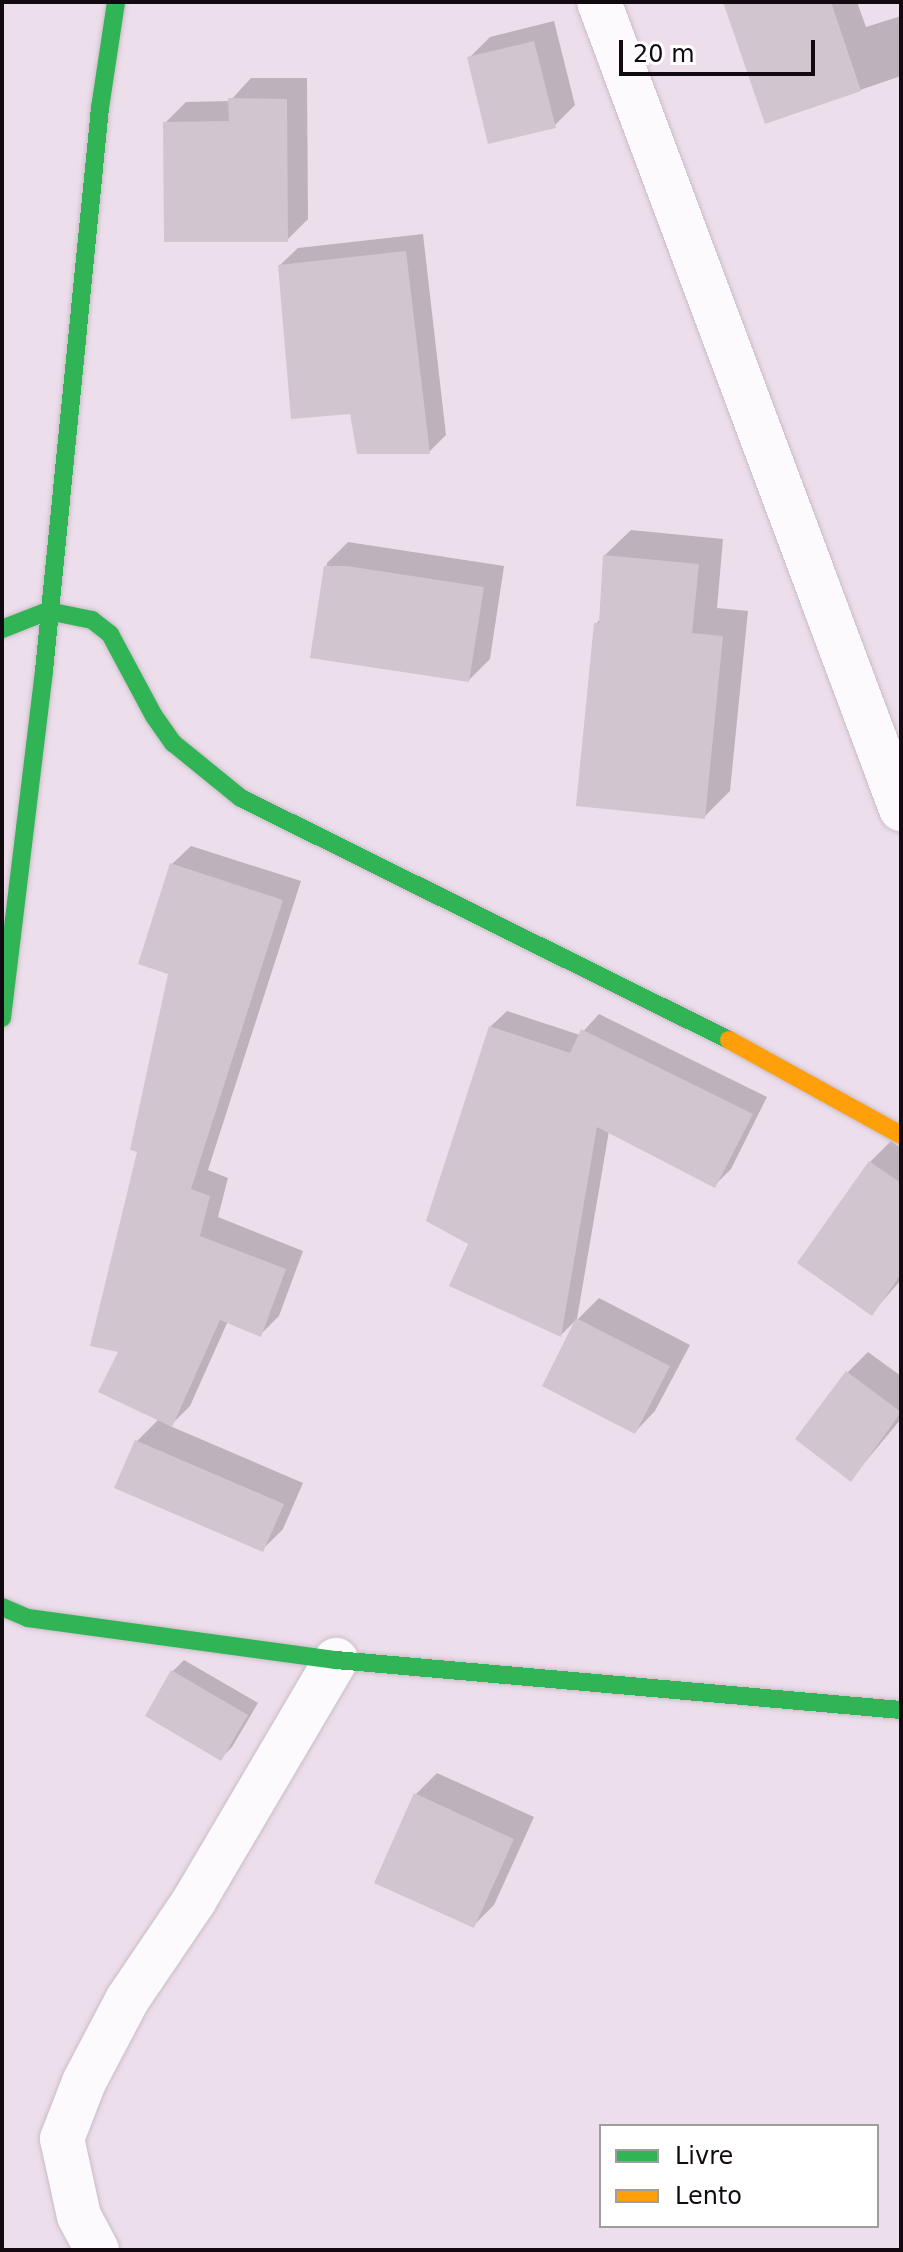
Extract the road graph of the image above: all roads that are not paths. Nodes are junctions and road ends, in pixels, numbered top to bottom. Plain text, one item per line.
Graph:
1 (116, 2) edge
2 (599, 2) edge
3 (48, 611) junction
4 (2, 629) edge
5 (901, 809) edge
6 (2, 1018) edge
7 (901, 1135) edge
8 (2, 1607) edge
9 (336, 1660) junction
10 (901, 1710) edge
11 (97, 2250) edge

1 - 3 street
2 - 5 street
3 - 4 street
3 - 6 street
3 - 7 street
8 - 9 street
9 - 10 street
9 - 11 street

